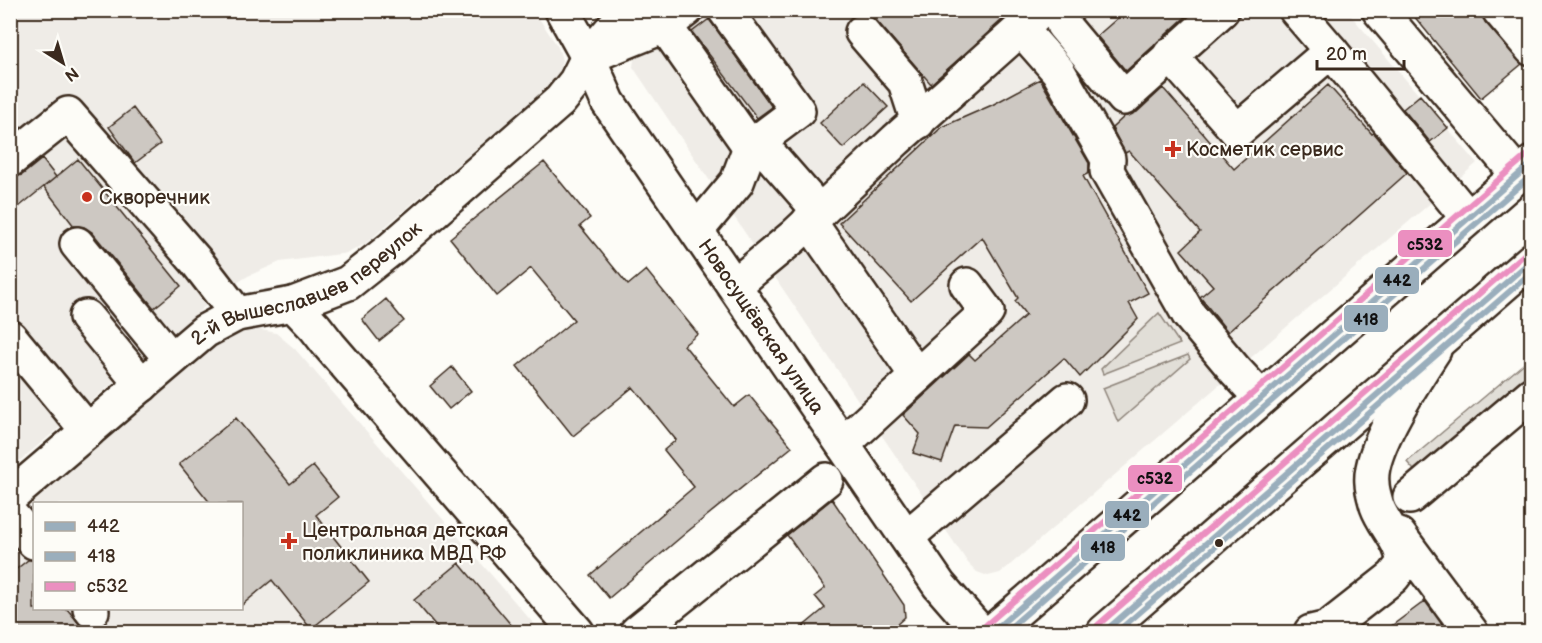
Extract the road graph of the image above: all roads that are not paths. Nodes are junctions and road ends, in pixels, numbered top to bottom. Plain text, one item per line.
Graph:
1 (562, 10) edge
2 (628, 10) edge
3 (724, 10) edge
4 (1061, 10) edge
5 (1222, 10) edge
6 (1296, 10) edge
7 (1378, 10) edge
8 (1499, 10) edge
9 (675, 18) edge
10 (1032, 20) edge
11 (859, 21) edge
12 (1532, 49) edge
13 (1331, 51) junction
14 (1170, 55) junction
15 (588, 57) junction
16 (918, 122) junction
17 (754, 144) junction
18 (10, 160) edge
19 (1525, 169) edge
20 (815, 217) junction
21 (1468, 218) junction
22 (697, 230) junction
23 (77, 244) dead end
24 (1532, 260) edge
25 (735, 285) junction
26 (967, 285) dead end
27 (292, 303) junction
28 (237, 314) junction
29 (86, 316) dead end
30 (10, 337) edge
31 (1442, 338) junction
32 (171, 359) junction
33 (917, 376) junction
34 (142, 385) junction
35 (1532, 394) edge
36 (1261, 398) junction
37 (1067, 400) dead end
38 (88, 431) junction
39 (843, 444) junction
40 (826, 480) dead end
41 (1410, 497) dead end
42 (19, 502) edge
43 (1378, 508) junction
44 (907, 537) junction
45 (33, 539) edge
46 (1323, 631) edge
47 (577, 633) edge
48 (637, 633) edge
49 (980, 633) edge
50 (992, 633) edge
51 (1104, 633) edge
52 (1471, 633) edge

1 - 15 street, Новосущёвская улица
2 - 15 street, 2-й Вышеславцев переулок
3 - 17 street
4 - 14 street
5 - 14 street
6 - 13 street
7 - 19 street
8 - 12 street
9 - 15 street
9 - 17 street
10 - 16 street
10 - 36 street
11 - 16 street
13 - 14 street
13 - 21 street
15 - 22 street, Новосущёвская улица
15 - 27 street, 2-й Вышеславцев переулок
16 - 20 street
17 - 20 street
17 - 22 street
18 - 28 street
19 - 21 street
20 - 25 street
20 - 33 street
21 - 36 street
22 - 25 street, Новосущёвская улица
23 - 32 street
24 - 31 street
25 - 39 street, Новосущёвская улица
26 - 33 street
27 - 28 street, 2-й Вышеславцев переулок
27 - 47 street
28 - 32 street, 2-й Вышеславцев переулок
29 - 34 street
30 - 38 street
31 - 43 street
31 - 51 street
32 - 34 street, 2-й Вышеславцев переулок
33 - 39 street
34 - 38 street, 2-й Вышеславцев переулок
35 - 41 street
36 - 50 street
37 - 44 street
38 - 42 street, 2-й Вышеславцев переулок
39 - 44 street, Новосущёвская улица
40 - 48 street
42 - 45 street
43 - 46 street
43 - 52 street
44 - 49 street, Новосущёвская улица

